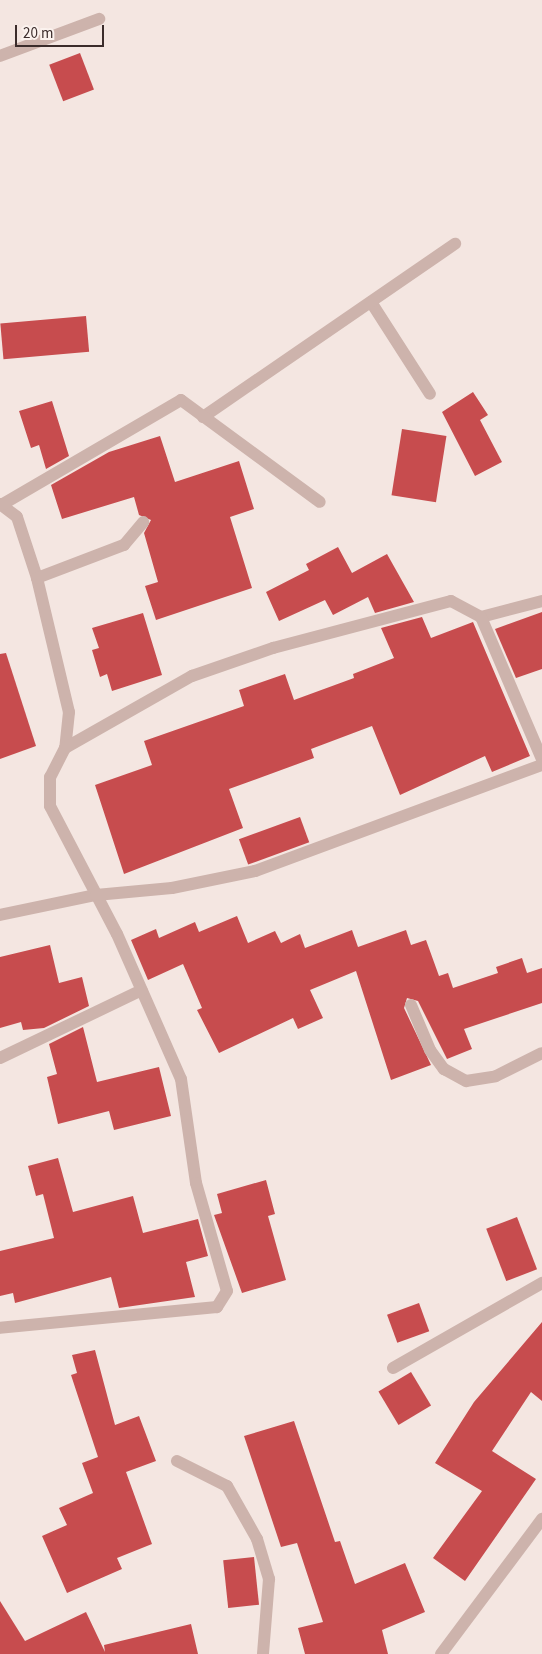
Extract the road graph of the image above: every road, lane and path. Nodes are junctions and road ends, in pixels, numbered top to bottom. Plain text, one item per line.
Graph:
1 (99, 19) dead end
2 (0, 56) edge
3 (455, 244) dead end
4 (371, 302) junction
5 (430, 394) dead end
6 (203, 417) junction
7 (320, 502) dead end
8 (1, 504) edge
9 (143, 522) dead end
10 (37, 578) junction
11 (542, 601) edge
12 (481, 617) junction
13 (539, 744) edge
14 (65, 748) junction
15 (542, 759) edge
16 (542, 765) edge
17 (96, 895) junction
18 (0, 915) edge
19 (142, 990) junction
20 (411, 1005) dead end
21 (542, 1053) edge
22 (0, 1058) edge
23 (542, 1283) edge
24 (0, 1328) edge
25 (393, 1368) dead end
26 (177, 1461) dead end
27 (542, 1519) edge
28 (263, 1654) edge
29 (441, 1654) edge

1 - 2 street
3 - 4 street
4 - 5 street
4 - 6 street
6 - 7 street
6 - 8 street
8 - 10 street
9 - 10 street
10 - 14 street
11 - 12 street
12 - 13 street
12 - 14 street
13 - 15 street
14 - 17 street
16 - 17 street
17 - 18 street
17 - 19 street
19 - 22 street
19 - 24 street
20 - 21 street
23 - 25 street
26 - 28 street
27 - 29 street

